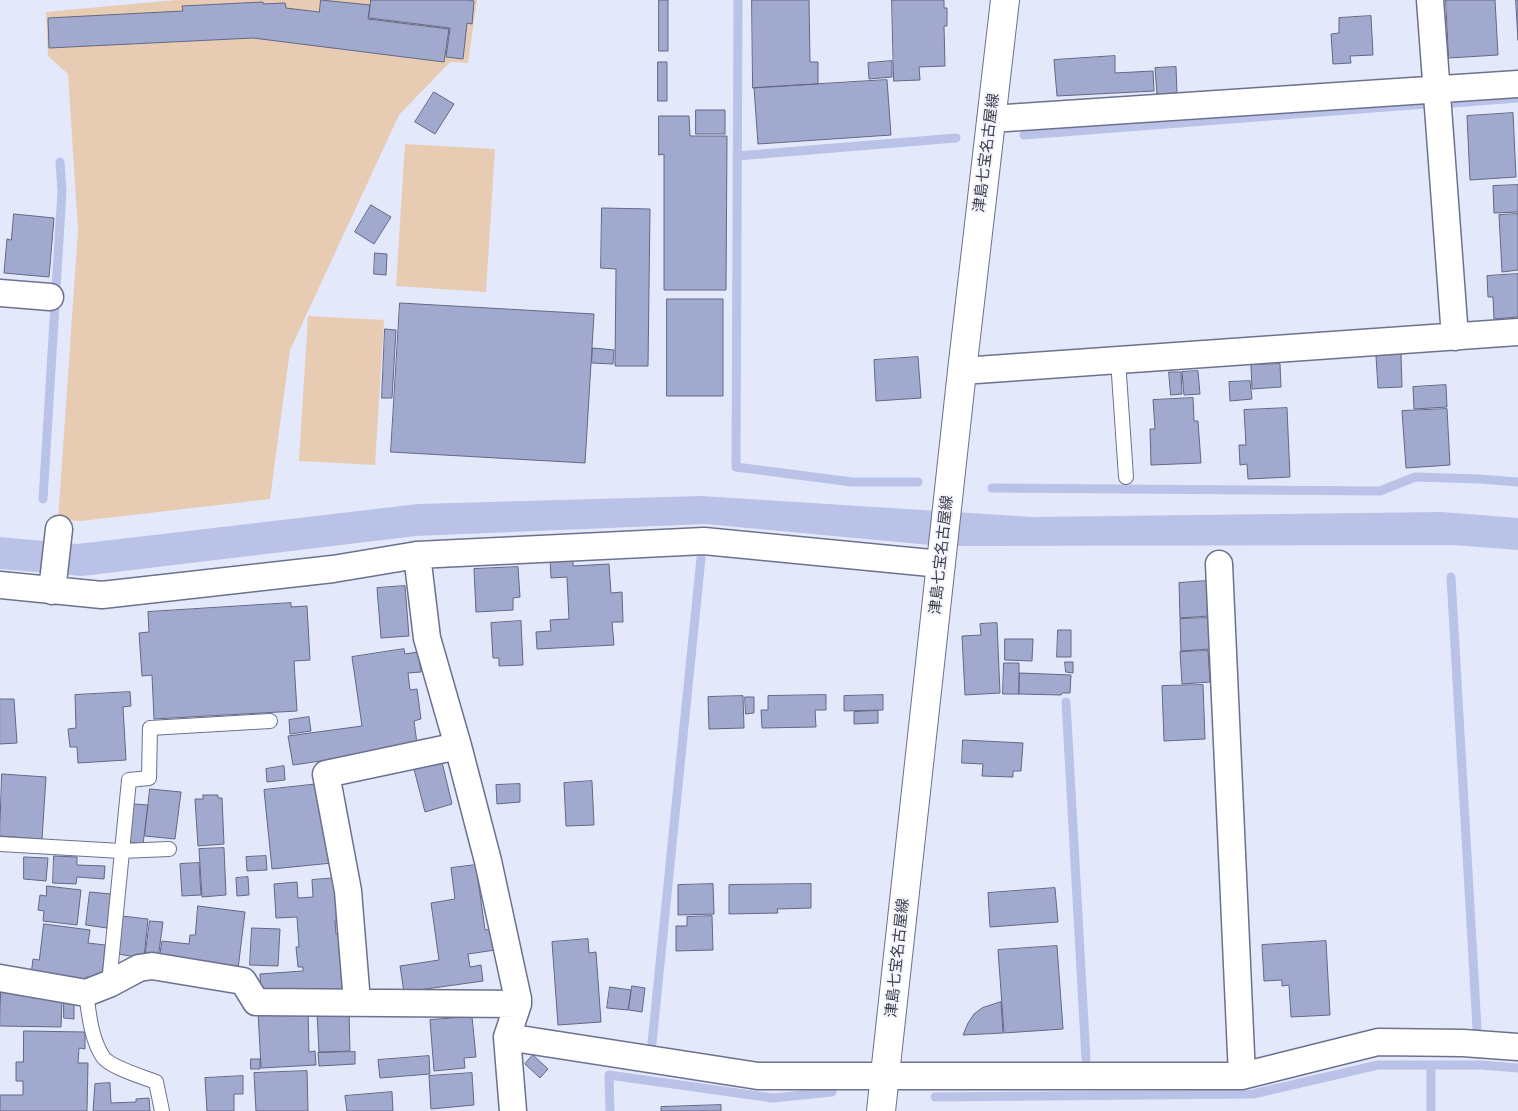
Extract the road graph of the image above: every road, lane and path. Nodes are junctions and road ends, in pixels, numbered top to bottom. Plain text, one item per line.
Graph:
1 (1005, 0) edge
2 (1430, 0) edge
3 (1518, 84) edge
4 (1438, 91) junction
5 (991, 119) junction
6 (0, 293) edge
7 (50, 297) dead end
8 (1518, 332) edge
9 (1455, 337) junction
10 (1118, 360) junction
11 (962, 371) junction
12 (1126, 477) dead end
13 (58, 535) dead end
14 (417, 555) junction
15 (942, 560) junction
16 (1219, 564) dead end
17 (0, 585) edge
18 (53, 586) junction
19 (270, 721) dead end
20 (458, 746) junction
21 (0, 844) edge
22 (169, 849) dead end
23 (122, 851) junction
24 (0, 978) edge
25 (98, 989) junction
26 (357, 1002) junction
27 (518, 1004) junction
28 (507, 1038) junction
29 (1518, 1047) edge
30 (1242, 1076) junction
31 (885, 1077) junction
32 (162, 1111) edge
33 (513, 1111) edge
34 (881, 1111) edge

1 - 5 main road, 津島七宝名古屋線
2 - 4 street
3 - 4 street
4 - 5 street
4 - 9 street
5 - 11 main road, 津島七宝名古屋線
6 - 7 street
8 - 9 street
9 - 10 street
10 - 11 street
10 - 12 lane
11 - 15 main road, 津島七宝名古屋線
13 - 18 street
14 - 15 street
14 - 18 street
14 - 20 street
15 - 31 main road, 津島七宝名古屋線
16 - 30 street
17 - 18 street
19 - 23 lane
20 - 26 street
20 - 27 street
21 - 23 lane
22 - 23 lane
23 - 25 lane
24 - 25 street
25 - 26 street
25 - 32 lane
26 - 27 street
27 - 28 street
28 - 31 street
28 - 33 street
29 - 30 street
30 - 31 street
31 - 34 main road, 津島七宝名古屋線

